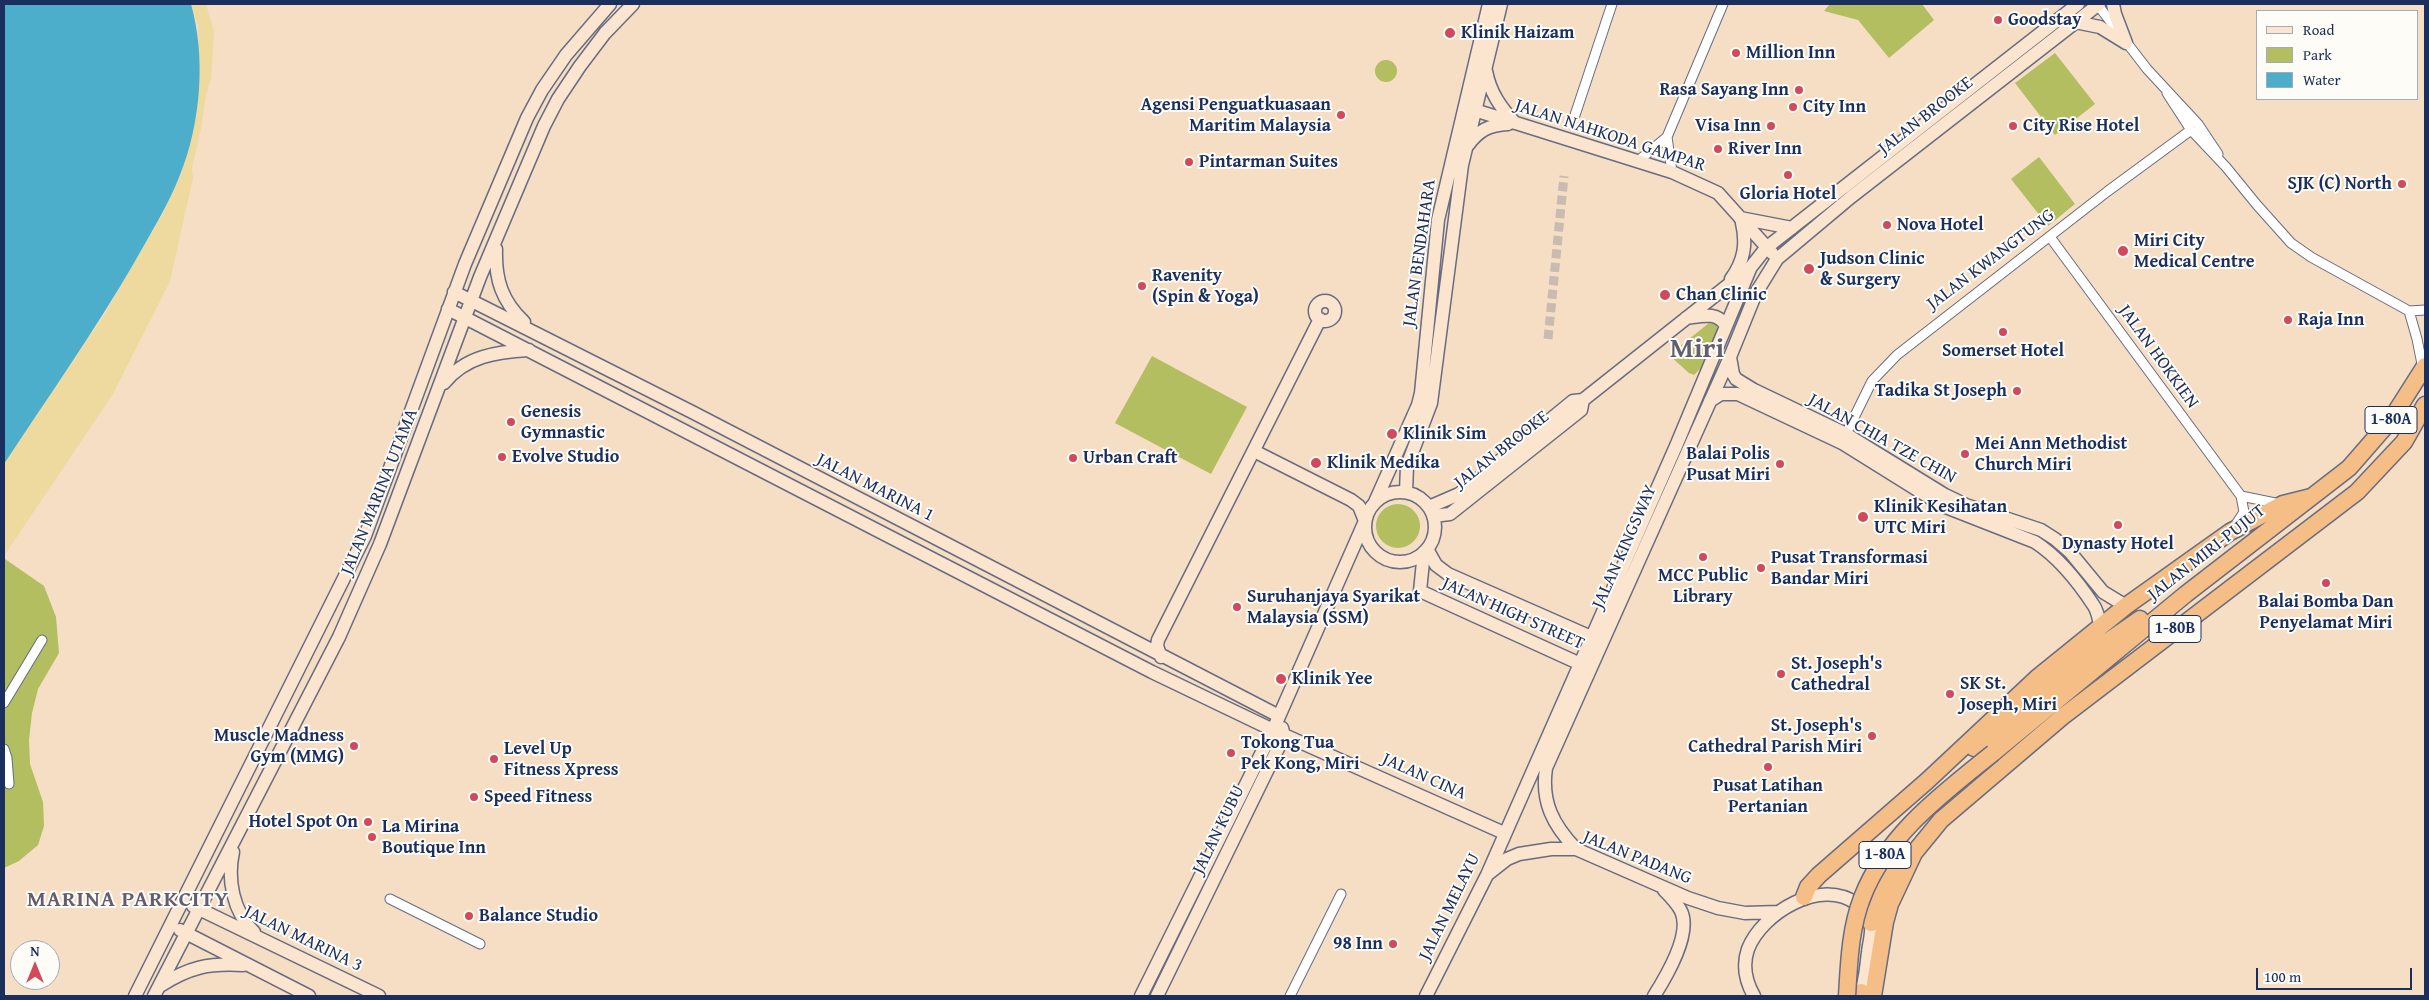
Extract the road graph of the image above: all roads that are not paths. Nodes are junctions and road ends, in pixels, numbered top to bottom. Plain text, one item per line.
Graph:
1 (610, 4) edge
2 (633, 4) edge
3 (1489, 4) edge
4 (1501, 4) edge
5 (1612, 4) edge
6 (1723, 4) edge
7 (2078, 4) edge
8 (2098, 4) edge
9 (2113, 4) edge
10 (2075, 22) junction
11 (2126, 43) junction
12 (1485, 66) junction
13 (2167, 93) junction
14 (2183, 108) junction
15 (1469, 109) junction
16 (1575, 115) dead end
17 (1515, 123) junction
18 (2191, 130) junction
19 (1667, 137) junction
20 (2210, 139) junction
21 (1466, 147) junction
22 (1638, 162) junction
23 (2226, 167) junction
24 (1672, 172) junction
25 (1740, 218) junction
26 (1792, 228) junction
27 (2050, 237) junction
28 (496, 239) junction
29 (1766, 248) junction
30 (1777, 258) junction
31 (1751, 267) junction
32 (1720, 291) junction
33 (454, 292) junction
34 (472, 299) junction
35 (448, 309) junction
36 (2425, 310) edge
37 (2409, 311) junction
38 (466, 316) junction
39 (1686, 318) junction
40 (1320, 320) dead end
41 (1726, 326) junction
42 (537, 334) junction
43 (529, 350) junction
44 (1730, 358) junction
45 (2424, 368) edge
46 (440, 388) junction
47 (1710, 401) junction
48 (2425, 405) edge
49 (1844, 439) junction
50 (1254, 451) junction
51 (1406, 492) junction
52 (2241, 496) junction
53 (2311, 497) junction
54 (1375, 502) junction
55 (2283, 504) junction
56 (1431, 511) junction
57 (1365, 521) junction
58 (2025, 531) junction
59 (2230, 532) junction
60 (1426, 550) junction
61 (2186, 594) junction
62 (2126, 606) junction
63 (2101, 628) junction
64 (1597, 639) junction
65 (42, 640) dead end
66 (1161, 657) junction
67 (1585, 666) junction
68 (4, 703) edge
69 (1279, 716) junction
70 (1278, 733) junction
71 (4, 750) edge
72 (2006, 764) junction
73 (1927, 781) junction
74 (9, 784) dead end
75 (237, 832) junction
76 (1504, 833) junction
77 (1576, 849) junction
78 (1487, 875) junction
79 (1660, 886) junction
80 (1341, 894) dead end
81 (1804, 897) junction
82 (390, 899) dead end
83 (184, 902) junction
84 (200, 909) junction
85 (1779, 912) junction
86 (1871, 923) junction
87 (171, 926) junction
88 (187, 933) junction
89 (261, 939) junction
90 (480, 944) dead end
91 (248, 965) junction
92 (157, 991) edge
93 (1860, 995) edge
94 (135, 996) edge
95 (309, 996) edge
96 (379, 996) edge
97 (1141, 996) edge
98 (1157, 996) edge
99 (1290, 996) edge
100 (1426, 996) edge
101 (1654, 996) edge
102 (1754, 996) edge

1 - 33 main road, JALAN MARINA UTAMA
2 - 28 main road, JALAN MARINA UTAMA
3 - 15 main road, JALAN BENDAHARA
4 - 12 main road, JALAN BENDAHARA
5 - 16 street
6 - 19 street
7 - 26 main road, JALAN BROOKE
8 - 10 main road, JALAN BROOKE
8 - 11 street
9 - 11 main road
10 - 11 main road
10 - 30 main road, JALAN BROOKE
11 - 13 street
12 - 15 main road, JALAN BENDAHARA
12 - 17 main road
13 - 14 street
13 - 18 street
14 - 18 street
14 - 20 street
15 - 17 main road, JALAN NAHKODA GAMPAR
15 - 21 main road, JALAN BENDAHARA
15 - 54 main road, JALAN BENDAHARA
17 - 21 main road
17 - 22 main road, JALAN NAHKODA GAMPAR
18 - 20 street
18 - 23 street
18 - 27 street, JALAN KWANGTUNG
19 - 22 street
19 - 24 street
20 - 23 street
21 - 51 main road, JALAN BENDAHARA
22 - 24 main road, JALAN NAHKODA GAMPAR
23 - 37 street
24 - 25 main road, JALAN NAHKODA GAMPAR
25 - 26 main road
25 - 29 main road, JALAN NAHKODA GAMPAR
25 - 32 main road
26 - 29 main road, JALAN BROOKE
27 - 49 street, JALAN KWANGTUNG
27 - 52 street, JALAN HOKKIEN
28 - 34 main road, JALAN MARINA UTAMA
28 - 42 main road
29 - 30 main road, JALAN NAHKODA GAMPAR
29 - 31 main road, JALAN BROOKE
30 - 31 main road
30 - 44 main road, JALAN KINGSWAY
31 - 32 main road, JALAN BROOKE
31 - 41 main road, JALAN KINGSWAY
32 - 39 main road, JALAN BROOKE
33 - 34 main road, JALAN MARINA 1
33 - 35 main road, JALAN MARINA UTAMA
34 - 38 main road, JALAN MARINA UTAMA
34 - 42 main road, JALAN MARINA 1
35 - 38 main road, JALAN MARINA 1
35 - 83 main road, JALAN MARINA UTAMA
36 - 37 street
37 - 45 street
38 - 43 main road, JALAN MARINA 1
38 - 46 main road, JALAN MARINA UTAMA
39 - 41 main road
39 - 56 main road, JALAN BROOKE
40 - 50 main road
41 - 64 main road, JALAN KINGSWAY
42 - 66 main road, JALAN MARINA 1
43 - 46 main road
43 - 70 main road, JALAN MARINA 1
44 - 47 main road, JALAN KINGSWAY
44 - 49 main road, JALAN CHIA TZE CHIN
45 - 53 highway, JALAN MIRI-PUJUT / 1-80A
46 - 75 main road, JALAN MARINA UTAMA
47 - 49 main road, JALAN CHIA TZE CHIN
47 - 64 main road, JALAN KINGSWAY
48 - 72 highway, 1-80B
49 - 58 main road, JALAN CHIA TZE CHIN
50 - 57 main road
50 - 66 main road
51 - 54 main road
51 - 56 main road
52 - 55 street
52 - 59 street
53 - 55 highway
53 - 61 highway, JALAN MIRI-PUJUT / 1-80A
54 - 57 main road
55 - 59 highway
56 - 60 main road
57 - 60 main road
57 - 69 main road
58 - 62 main road, JALAN CHIA TZE CHIN
58 - 63 main road, JALAN CHIA TZE CHIN
59 - 62 highway
60 - 64 main road, JALAN HIGH STREET
60 - 67 main road, JALAN HIGH STREET
61 - 73 highway
61 - 93 highway, JALAN MIRI-PUJUT / 1-80A, bridge
62 - 63 highway
63 - 73 highway
64 - 67 main road, JALAN KINGSWAY
65 - 68 street
66 - 69 main road, JALAN MARINA 1
67 - 76 main road, JALAN KINGSWAY
67 - 77 main road, JALAN KINGSWAY
69 - 70 main road
70 - 76 main road, JALAN CINA
70 - 97 main road, JALAN KUBU
70 - 98 main road, JALAN KUBU
71 - 74 street
72 - 86 highway, 1-80B
72 - 93 highway, 1-80B
73 - 81 highway
75 - 84 main road, JALAN MARINA UTAMA
75 - 89 main road
76 - 78 main road, JALAN MELAYU
77 - 78 main road, JALAN PADANG
77 - 79 main road, JALAN PADANG
78 - 100 main road, JALAN MELAYU
79 - 85 main road, JALAN PADANG
79 - 101 main road
80 - 99 street
81 - 85 main road
81 - 86 main road
82 - 90 street
83 - 84 main road, JALAN MARINA 3
83 - 87 main road, JALAN MARINA UTAMA
84 - 88 main road, JALAN MARINA UTAMA
84 - 89 main road, JALAN MARINA 3
85 - 102 main road
86 - 93 main road
87 - 88 main road
87 - 94 main road, JALAN MARINA UTAMA
88 - 91 main road
88 - 92 main road, JALAN MARINA UTAMA
89 - 96 main road, JALAN MARINA 3
91 - 92 main road
91 - 95 main road

